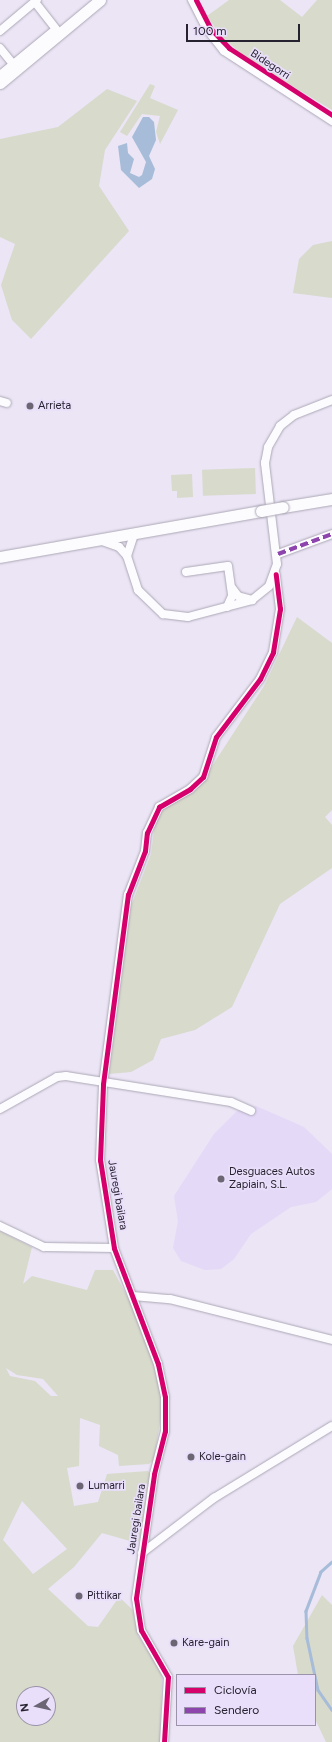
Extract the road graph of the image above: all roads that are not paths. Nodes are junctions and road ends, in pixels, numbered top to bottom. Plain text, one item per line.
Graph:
1 (99, 0) edge
2 (192, 0) edge
3 (36, 1) edge
4 (0, 31) edge
5 (0, 48) edge
6 (13, 64) junction
7 (0, 75) edge
8 (0, 83) edge
9 (332, 121) edge
10 (332, 400) edge
11 (332, 499) edge
12 (332, 534) edge
13 (134, 535) junction
14 (102, 541) junction
15 (278, 554) junction
16 (127, 556) junction
17 (0, 557) edge
18 (186, 572) dead end
19 (276, 574) junction
20 (232, 588) junction
21 (252, 600) junction
22 (227, 607) junction
23 (103, 1084) junction
24 (0, 1109) edge
25 (251, 1111) dead end
26 (0, 1226) edge
27 (114, 1248) junction
28 (133, 1296) junction
29 (332, 1340) edge
30 (332, 1426) edge
31 (142, 1553) junction
32 (164, 1742) edge

1 - 8 main road
2 - 9 street
3 - 4 street
3 - 6 street
5 - 6 street
6 - 7 street
10 - 15 street, Jauregi bailara
11 - 13 main road, bridge
12 - 15 street
13 - 14 main road
13 - 16 street
14 - 16 street
14 - 17 main road
15 - 19 street, Jauregi bailara
16 - 22 street
18 - 20 street
19 - 21 street
19 - 23 street, Jauregi bailara
20 - 21 street
20 - 22 street
21 - 22 street
23 - 24 street
23 - 25 street
23 - 27 street, Jauregi bailara
26 - 27 street
27 - 28 street, Jauregi bailara
28 - 29 street
28 - 31 street, Jauregi bailara
30 - 31 street, Jauregi bailara
31 - 32 street, Jauregi bailara

